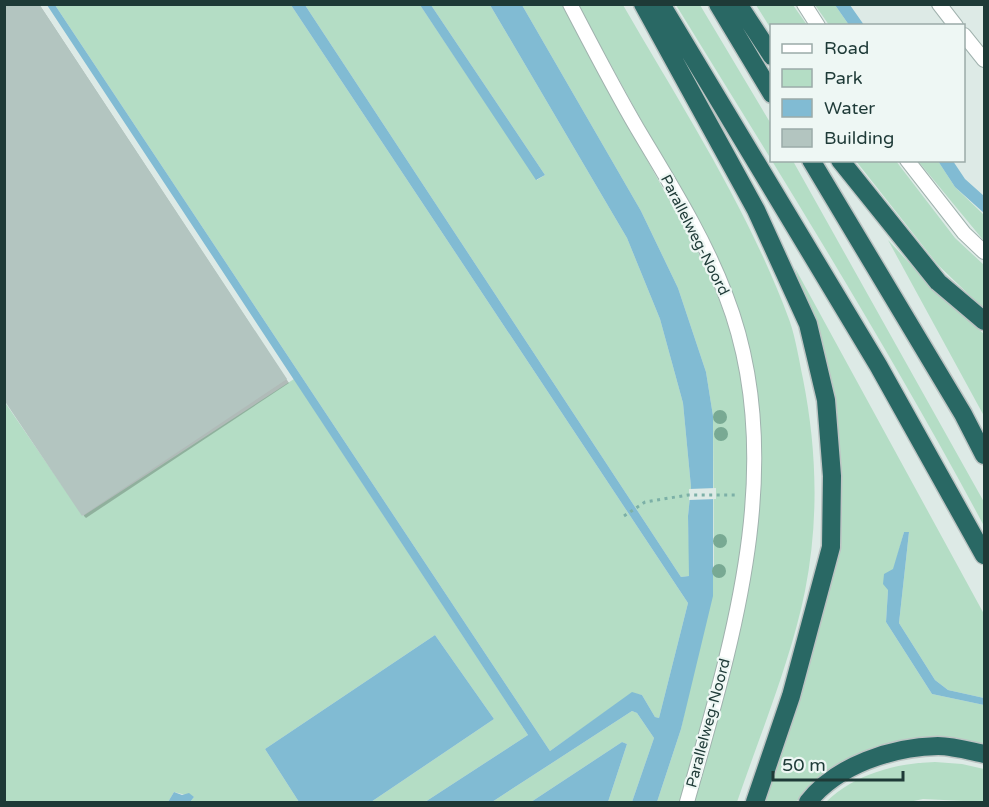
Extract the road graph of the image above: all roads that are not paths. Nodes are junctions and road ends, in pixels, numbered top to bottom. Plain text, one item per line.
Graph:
1 (570, 4) edge
2 (643, 4) edge
3 (662, 4) edge
4 (718, 4) edge
5 (738, 4) edge
6 (804, 4) edge
7 (939, 4) edge
8 (817, 24) edge
9 (954, 24) edge
10 (965, 37) edge
11 (770, 54) edge
12 (984, 60) edge
13 (770, 92) edge
14 (812, 162) edge
15 (842, 162) edge
16 (909, 162) edge
17 (984, 252) edge
18 (984, 321) edge
19 (984, 455) edge
20 (984, 555) edge
21 (984, 754) edge
22 (687, 802) edge
23 (755, 802) edge
24 (808, 802) edge

1 - 22 street, Parallelweg-Noord
2 - 23 highway
3 - 20 highway
4 - 13 highway
5 - 11 highway
6 - 8 street
7 - 9 street
10 - 12 street
14 - 19 highway
15 - 18 highway
16 - 17 street
21 - 24 highway

